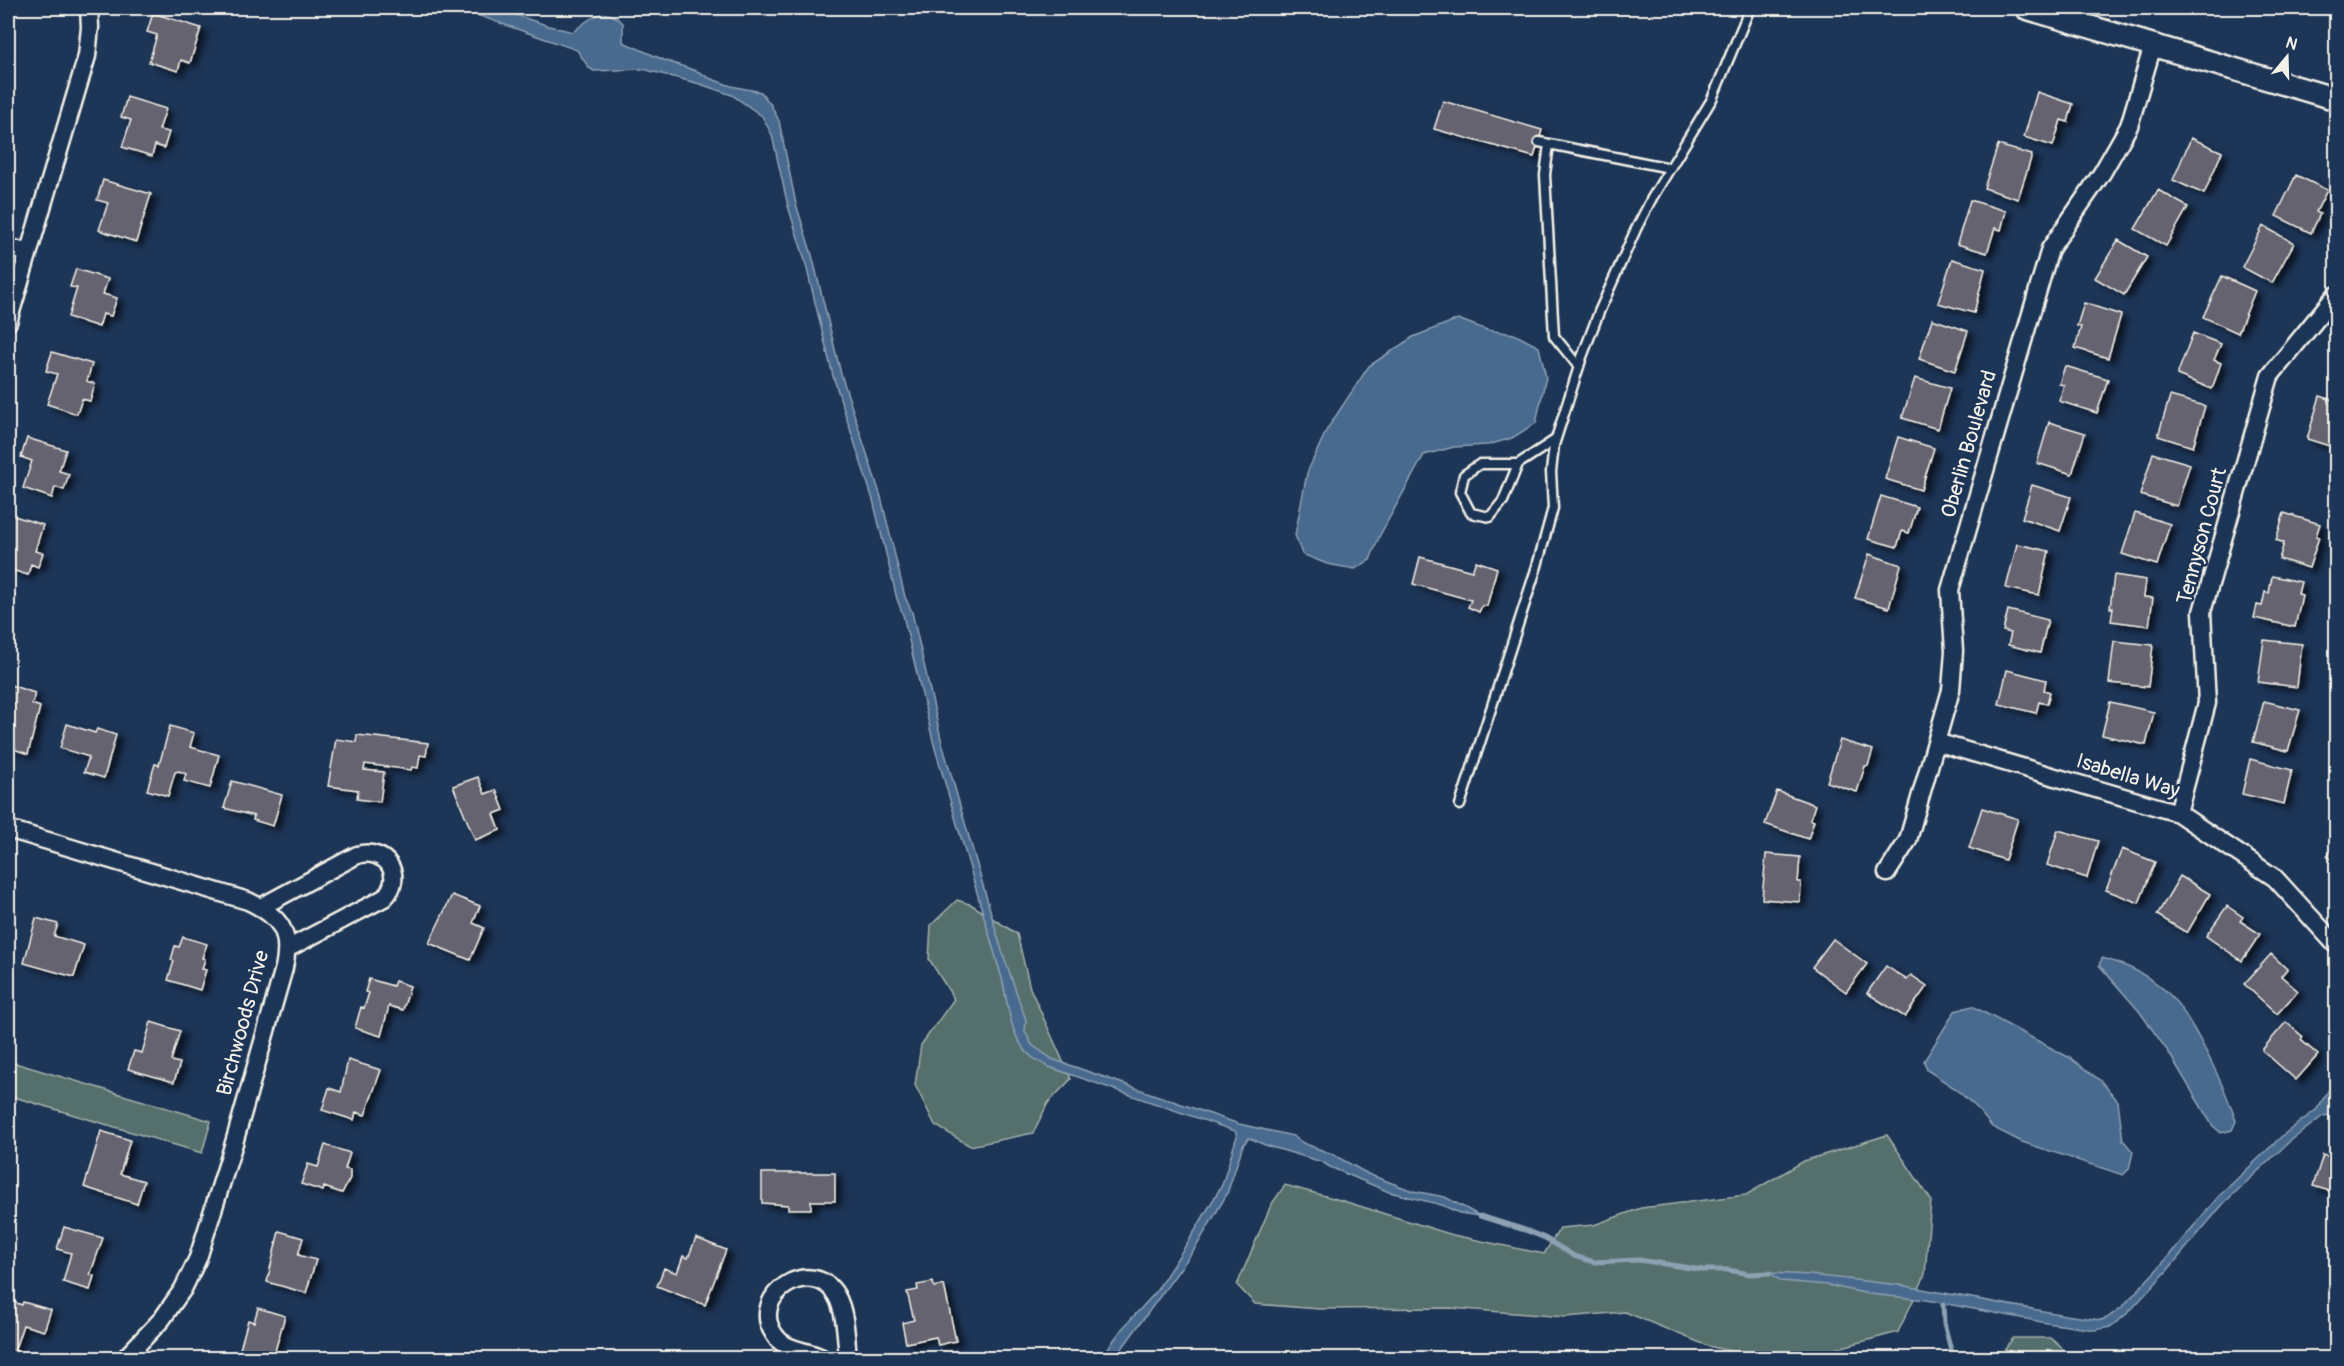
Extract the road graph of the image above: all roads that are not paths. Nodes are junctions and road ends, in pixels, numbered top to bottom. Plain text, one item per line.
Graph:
1 (89, 8) edge
2 (1750, 8) edge
3 (2026, 8) edge
4 (2153, 45) junction
5 (2337, 99) edge
6 (1539, 142) dead end
7 (1549, 144) junction
8 (1670, 168) junction
9 (8, 247) edge
10 (28, 253) junction
11 (2337, 295) edge
12 (8, 322) edge
13 (1579, 367) junction
14 (1555, 440) junction
15 (1518, 464) junction
16 (1936, 742) junction
17 (1460, 806) dead end
18 (2178, 813) junction
19 (8, 829) edge
20 (1887, 873) dead end
21 (261, 907) junction
22 (2337, 945) edge
23 (287, 949) junction
24 (125, 1359) edge
25 (822, 1359) edge
26 (849, 1359) edge

1 - 10 street
2 - 8 lane
3 - 4 street
4 - 5 street
4 - 16 street, Oberlin Boulevard
6 - 7 lane
7 - 8 lane
7 - 13 lane
8 - 13 lane
9 - 10 street
10 - 12 street
11 - 18 street, Tennyson Court
13 - 14 lane
14 - 15 lane
14 - 17 lane
15 - 15 lane
16 - 18 street, Isabella Way
16 - 20 street, Oberlin Boulevard
18 - 22 street, Isabella Way
19 - 21 street, Birchwoods Drive
21 - 23 street, Birchwoods Drive
21 - 23 street
23 - 24 street, Birchwoods Drive
25 - 26 street

